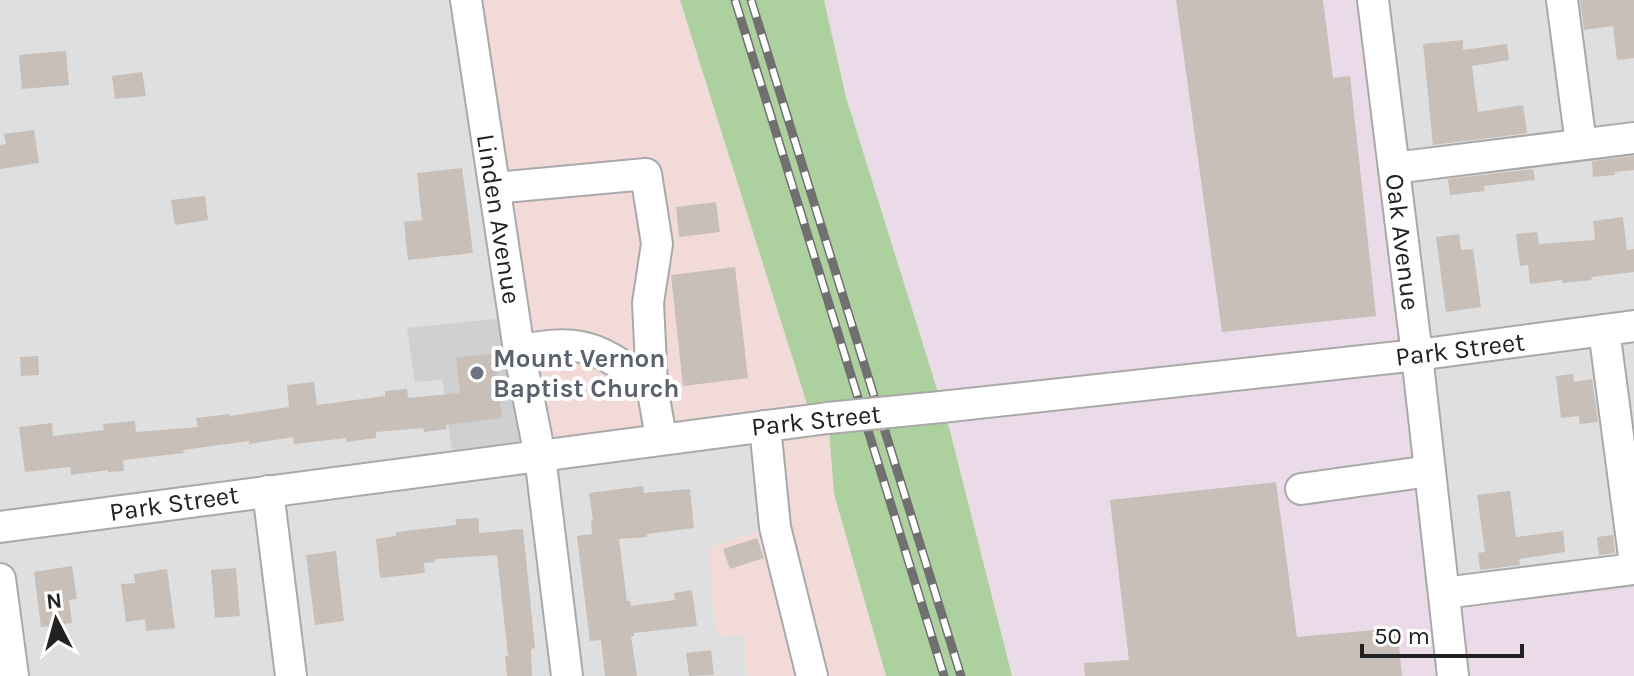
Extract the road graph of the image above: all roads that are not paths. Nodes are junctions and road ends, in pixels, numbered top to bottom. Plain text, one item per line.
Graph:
1 (466, 0) edge
2 (1373, 0) edge
3 (1562, 0) edge
4 (1634, 138) edge
5 (1581, 144) junction
6 (1394, 168) junction
7 (495, 188) junction
8 (1634, 326) edge
9 (1604, 330) junction
10 (519, 350) junction
11 (1417, 355) junction
12 (652, 386) junction
13 (765, 426) junction
14 (661, 438) junction
15 (540, 456) junction
16 (1430, 471) junction
17 (1301, 489) dead end
18 (268, 491) junction
19 (0, 527) edge
20 (1634, 556) edge
21 (1634, 569) edge
22 (0, 579) edge
23 (1444, 593) junction
24 (13, 676) edge
25 (291, 676) edge
26 (567, 676) edge
27 (812, 676) edge
28 (1453, 676) edge

1 - 7 street, Linden Avenue
2 - 6 street, Oak Avenue
3 - 5 street
4 - 5 street
5 - 6 street
6 - 11 street, Oak Avenue
7 - 10 street, Linden Avenue
7 - 12 street
8 - 9 street, Park Street
9 - 11 street, Park Street
9 - 20 street
10 - 12 street
10 - 15 street, Linden Avenue
11 - 13 street, Park Street, bridge
11 - 16 street, Oak Avenue
12 - 14 street
13 - 14 street, Park Street
13 - 27 street
14 - 15 street, Park Street
15 - 18 street, Park Street
15 - 26 street, Linden Avenue
16 - 17 street
16 - 23 street, Oak Avenue
18 - 19 street, Park Street
18 - 25 street
21 - 23 street
22 - 24 street
23 - 28 street, Oak Avenue

